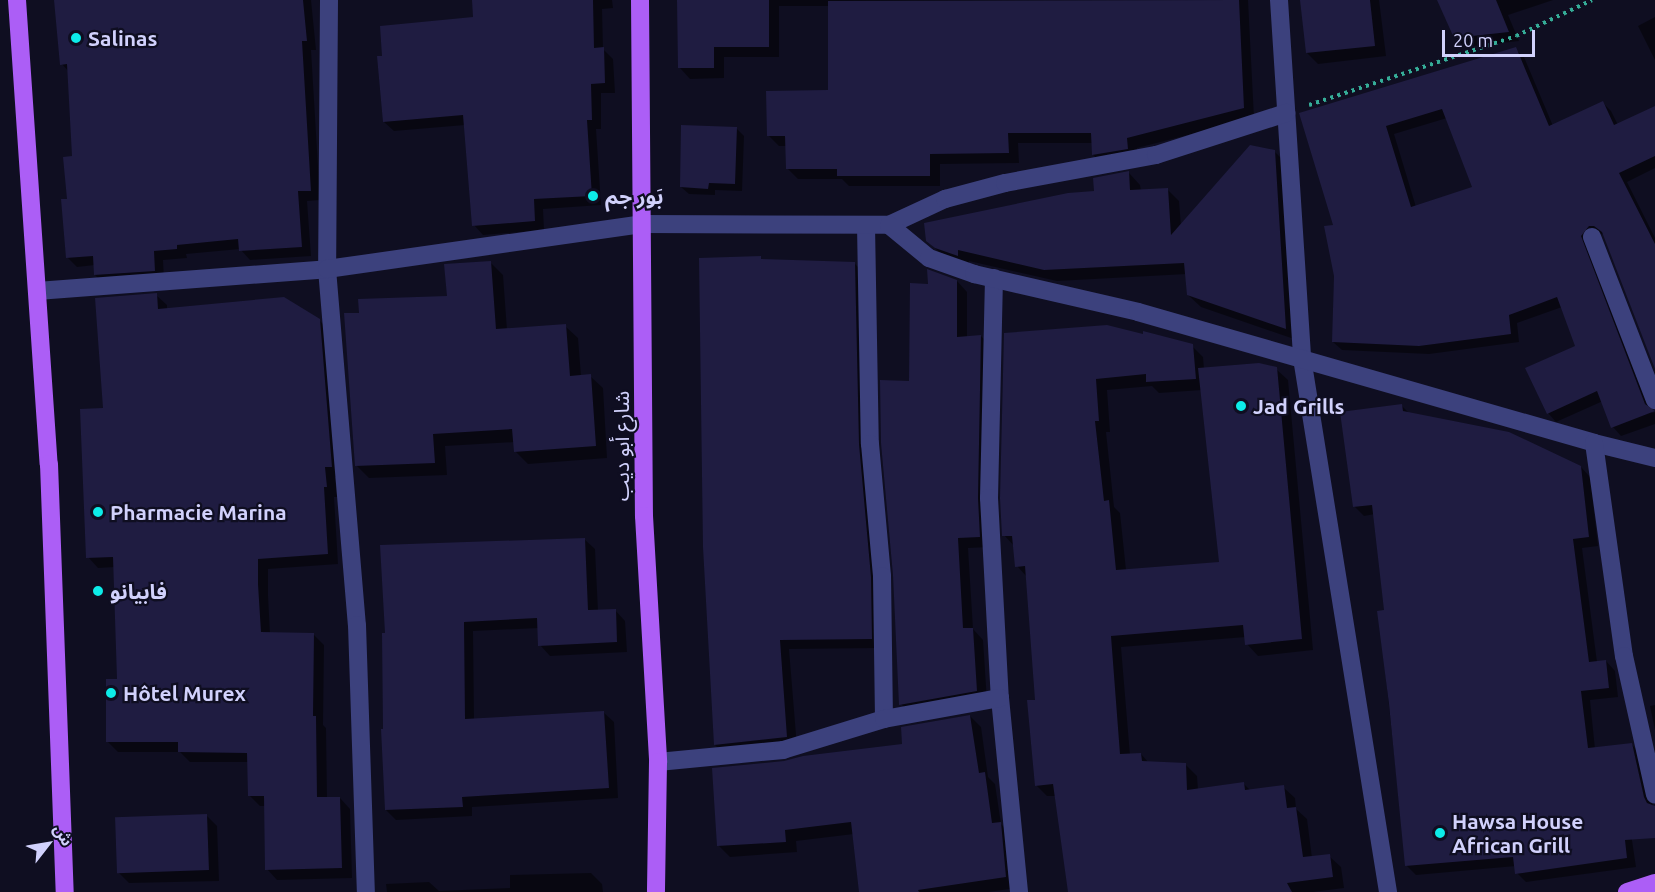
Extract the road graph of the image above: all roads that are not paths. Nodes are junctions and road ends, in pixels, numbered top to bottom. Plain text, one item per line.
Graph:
1 (17, 0) edge
2 (329, 0) edge
3 (640, 0) edge
4 (1279, 0) edge
5 (1286, 113) junction
6 (642, 224) junction
7 (866, 225) junction
8 (889, 225) junction
9 (1592, 237) dead end
10 (327, 270) junction
11 (994, 278) junction
12 (37, 291) junction
13 (1302, 358) junction
14 (1655, 400) edge
15 (1594, 443) junction
16 (1655, 458) edge
17 (1000, 699) junction
18 (884, 719) junction
19 (658, 762) junction
20 (1655, 795) edge
21 (1655, 883) edge
22 (65, 892) edge
23 (366, 892) edge
24 (656, 892) edge
25 (1019, 892) edge
26 (1388, 892) edge
27 (1627, 892) edge

1 - 12 main road
2 - 10 street
3 - 6 main road, شارع أبو ديب
4 - 5 street
5 - 8 street
5 - 13 street
6 - 7 street
6 - 10 street
6 - 19 main road, شارع أبو ديب
7 - 8 street
7 - 18 street
8 - 11 street
9 - 14 street
10 - 12 street
10 - 23 street
11 - 13 street
11 - 17 street
12 - 22 main road
13 - 15 street
13 - 26 street
15 - 16 street
15 - 20 street
17 - 18 street
17 - 25 street
18 - 19 street
19 - 24 main road, شارع أبو ديب
21 - 27 main road

